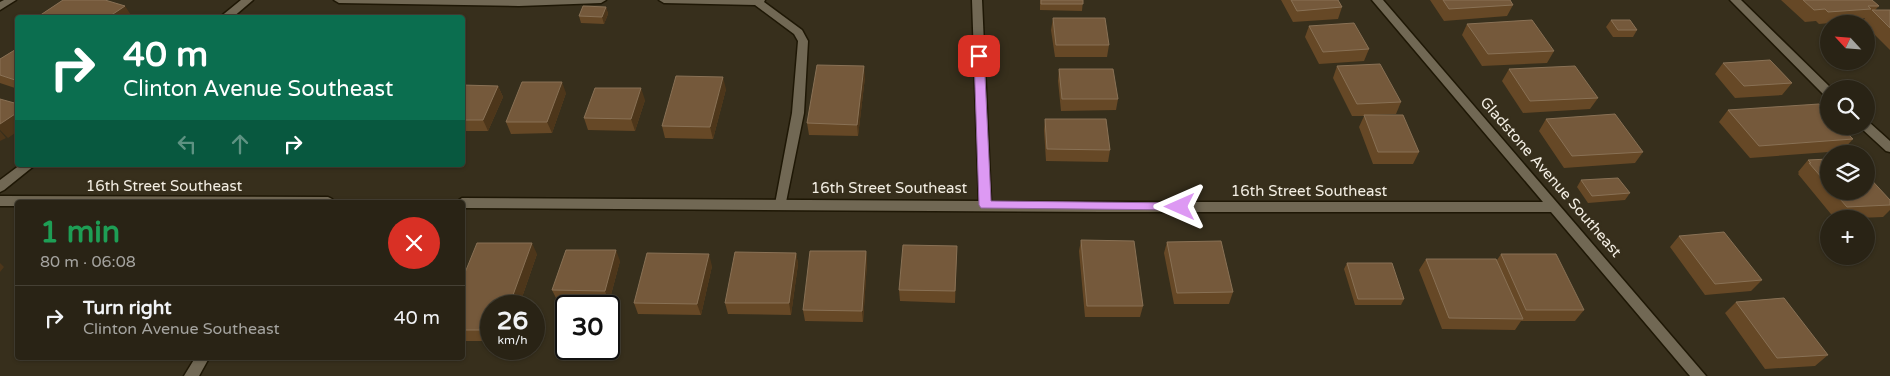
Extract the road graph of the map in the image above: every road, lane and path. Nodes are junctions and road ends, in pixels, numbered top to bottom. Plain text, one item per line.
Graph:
1 (12, 0) edge
2 (248, 0) edge
3 (339, 0) edge
4 (601, 0) edge
5 (664, 0) edge
6 (977, 0) edge
7 (1377, 0) edge
8 (1735, 0) edge
9 (759, 1) edge
10 (0, 7) edge
11 (228, 15) edge
12 (1820, 84) edge
13 (1875, 134) edge
14 (1890, 148) edge
15 (27, 167) edge
16 (0, 187) edge
17 (0, 201) edge
18 (15, 201) edge
19 (465, 203) edge
20 (781, 204) junction
21 (985, 205) junction
22 (1555, 207) junction
23 (201, 360) edge
24 (192, 376) edge
25 (1699, 376) edge

1 - 10 street
2 - 11 street
3 - 4 street
5 - 9 street
6 - 21 street
7 - 22 street, Gladstone Avenue Southeast
8 - 12 street
9 - 20 street
13 - 14 street
15 - 16 street
17 - 18 street, 16th Street Southeast
19 - 20 street, 16th Street Southeast
20 - 21 street, 16th Street Southeast
21 - 22 street, 16th Street Southeast
22 - 25 street, Gladstone Avenue Southeast
23 - 24 street

